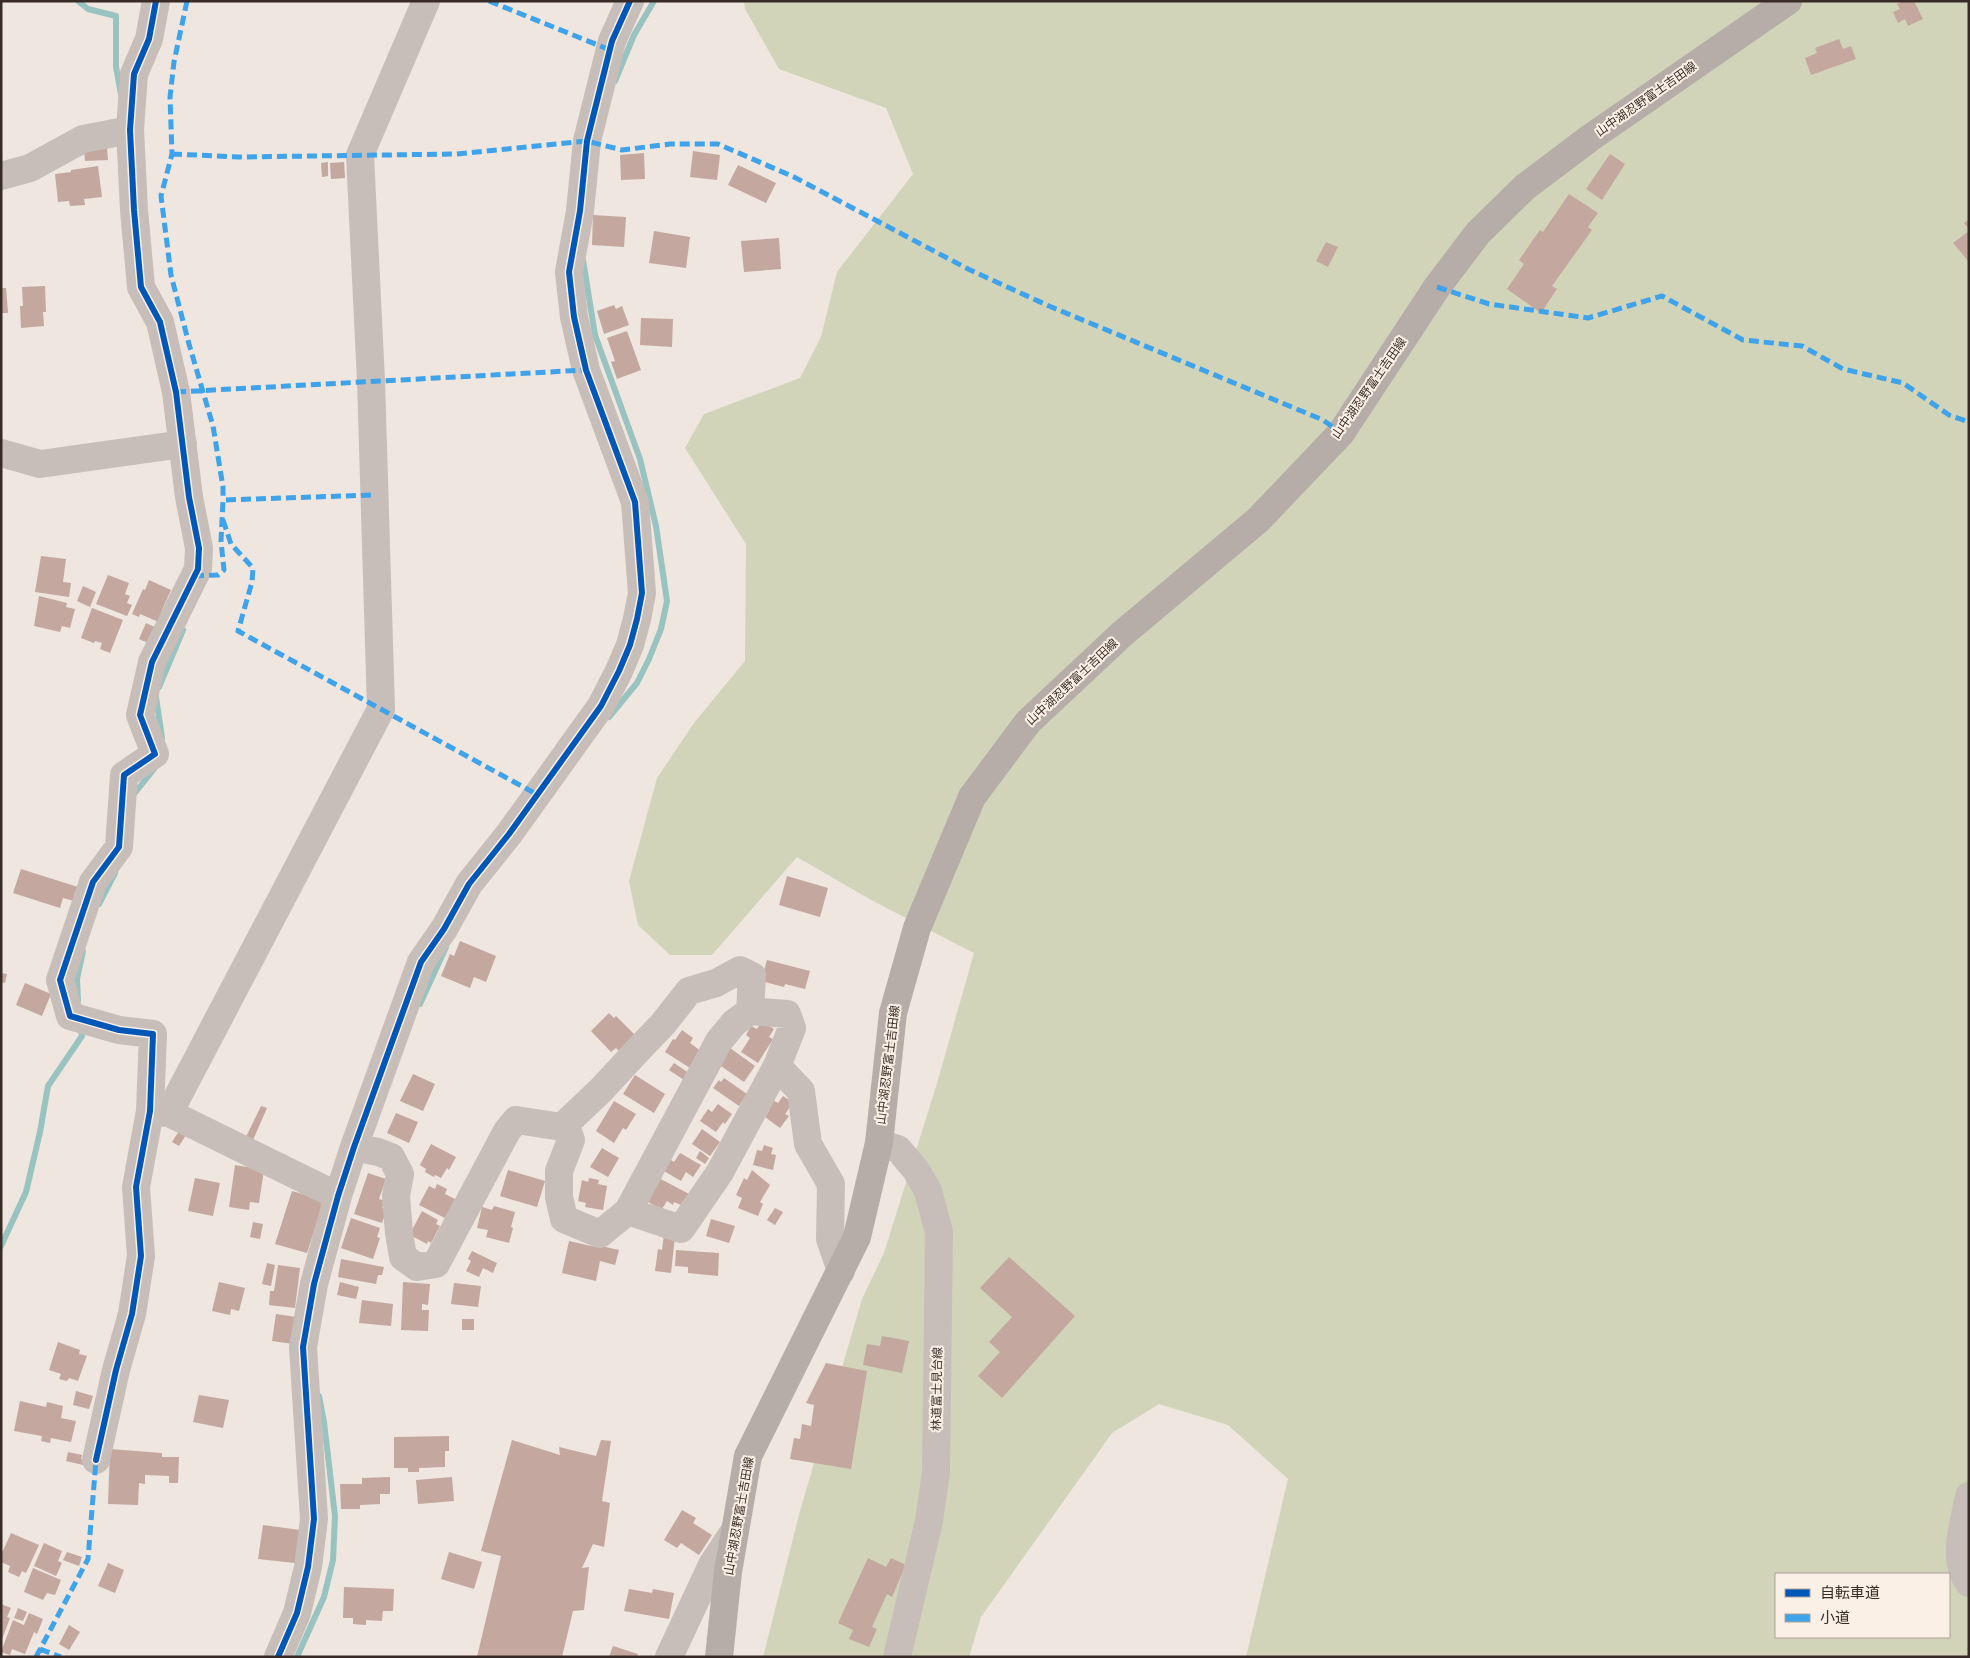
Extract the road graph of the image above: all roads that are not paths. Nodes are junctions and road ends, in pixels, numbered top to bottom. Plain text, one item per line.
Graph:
1 (156, 1) edge
2 (426, 1) edge
3 (630, 1) edge
4 (1788, 1) edge
5 (130, 130) junction
6 (1, 176) edge
7 (183, 444) junction
8 (1, 453) edge
9 (750, 1011) junction
10 (777, 1066) junction
11 (159, 1112) junction
12 (562, 1126) junction
13 (878, 1143) junction
14 (354, 1147) junction
15 (338, 1196) junction
16 (628, 1211) junction
17 (841, 1270) junction
18 (96, 1460) dead end
19 (1969, 1496) edge
20 (735, 1530) junction
21 (1969, 1583) edge
22 (278, 1657) edge
23 (669, 1657) edge
24 (719, 1657) edge
25 (897, 1657) edge

1 - 5 street
2 - 11 street
3 - 14 street
4 - 13 main road, 山中湖忍野富士吉田線
5 - 6 street
5 - 7 street
7 - 8 street
7 - 11 street
9 - 10 street
9 - 12 street
9 - 16 street
10 - 16 street
10 - 17 street
11 - 15 street
11 - 18 street
12 - 14 street
12 - 16 street
13 - 17 main road, 山中湖忍野富士吉田線
13 - 25 street, 林道富士見台線
14 - 15 street
15 - 22 street
17 - 20 main road, 山中湖忍野富士吉田線
19 - 21 street
20 - 23 street
20 - 24 main road, 山中湖忍野富士吉田線

